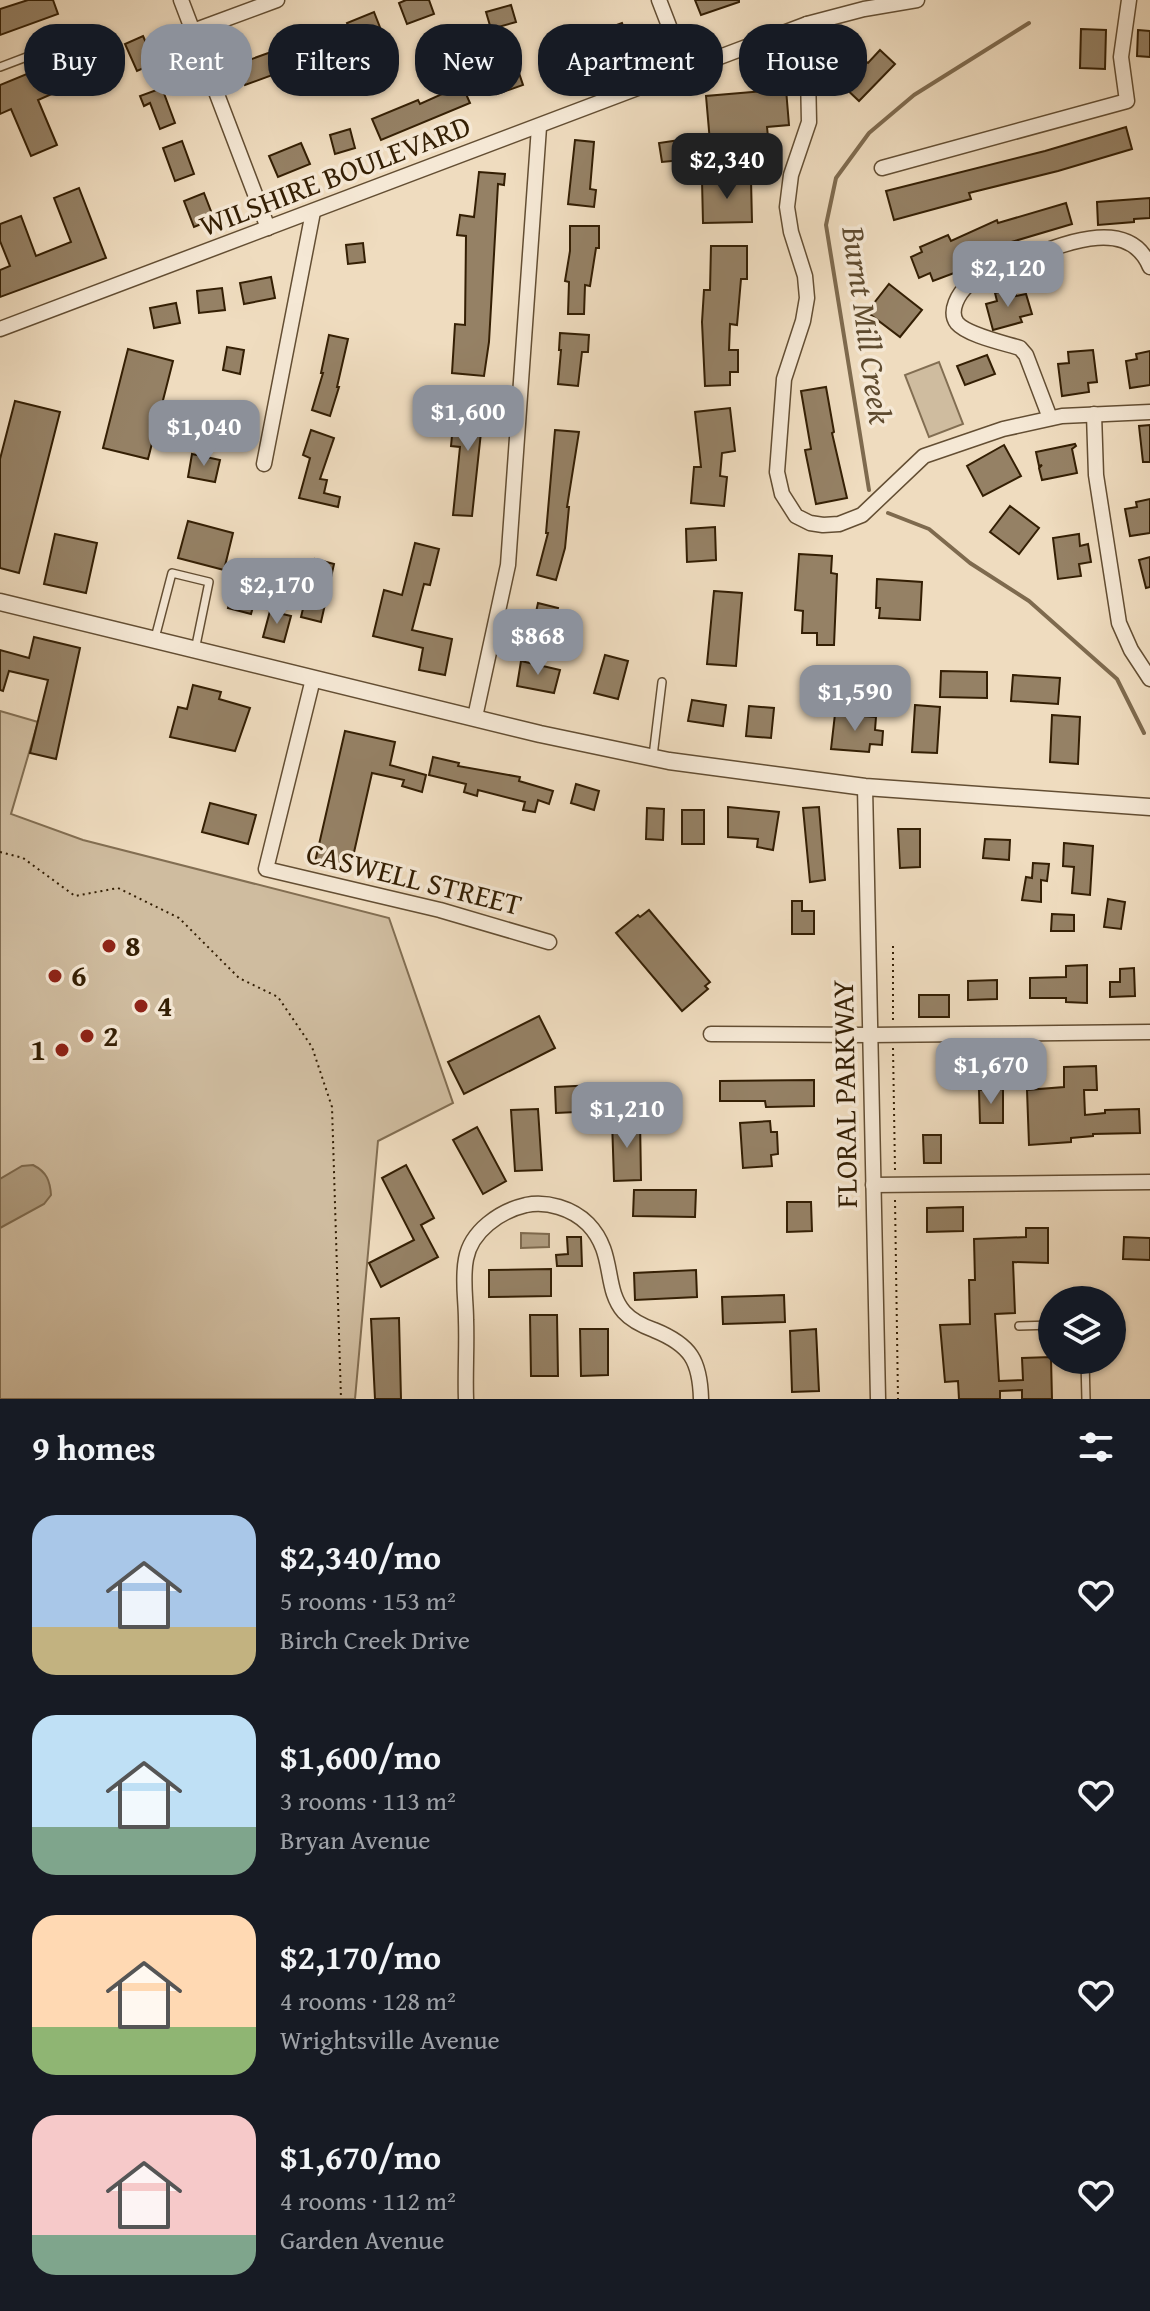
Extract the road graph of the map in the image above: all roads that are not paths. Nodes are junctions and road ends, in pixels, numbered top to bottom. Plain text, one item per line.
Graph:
1 (181, 0) edge
2 (277, 0) edge
3 (659, 0) edge
4 (917, 0) edge
5 (1129, 0) edge
6 (190, 24) edge
7 (212, 24) edge
8 (668, 24) edge
9 (807, 24) edge
10 (24, 58) edge
11 (0, 67) edge
12 (218, 96) edge
13 (619, 96) edge
14 (808, 96) edge
15 (539, 127) junction
16 (882, 168) dead end
17 (313, 212) junction
18 (268, 228) junction
19 (1150, 267) edge
20 (0, 329) edge
21 (1150, 412) edge
22 (1094, 414) junction
23 (1050, 418) junction
24 (264, 464) dead end
25 (0, 602) edge
26 (155, 640) junction
27 (195, 650) junction
28 (313, 679) junction
29 (1150, 679) edge
30 (662, 682) dead end
31 (475, 717) junction
32 (653, 758) junction
33 (865, 787) junction
34 (1150, 807) edge
35 (549, 942) dead end
36 (1150, 1032) edge
37 (711, 1034) dead end
38 (869, 1035) junction
39 (1150, 1182) edge
40 (873, 1185) junction
41 (1038, 1325) edge
42 (1019, 1326) dead end
43 (1085, 1374) edge
44 (466, 1399) edge
45 (701, 1399) edge
46 (878, 1399) edge
47 (1086, 1399) edge

1 - 6 street
2 - 7 street
3 - 8 street
4 - 9 street, WILSHIRE BOULEVARD
5 - 16 street
10 - 11 lane
12 - 18 street
13 - 15 street, WILSHIRE BOULEVARD
14 - 23 street
15 - 17 street, WILSHIRE BOULEVARD
15 - 31 street
17 - 18 street, WILSHIRE BOULEVARD
17 - 24 street
18 - 20 street, WILSHIRE BOULEVARD
19 - 23 street
21 - 22 street
22 - 23 street
22 - 29 street
25 - 26 street
26 - 27 street
26 - 27 lane
27 - 28 street
28 - 31 street
28 - 35 street, CASWELL STREET
30 - 32 lane
31 - 32 street
32 - 33 street
33 - 34 street
33 - 38 street, FLORAL PARKWAY
36 - 38 street
37 - 38 street
38 - 40 street, FLORAL PARKWAY
39 - 40 street
40 - 46 street, FLORAL PARKWAY
41 - 42 lane
43 - 47 lane
44 - 45 street

